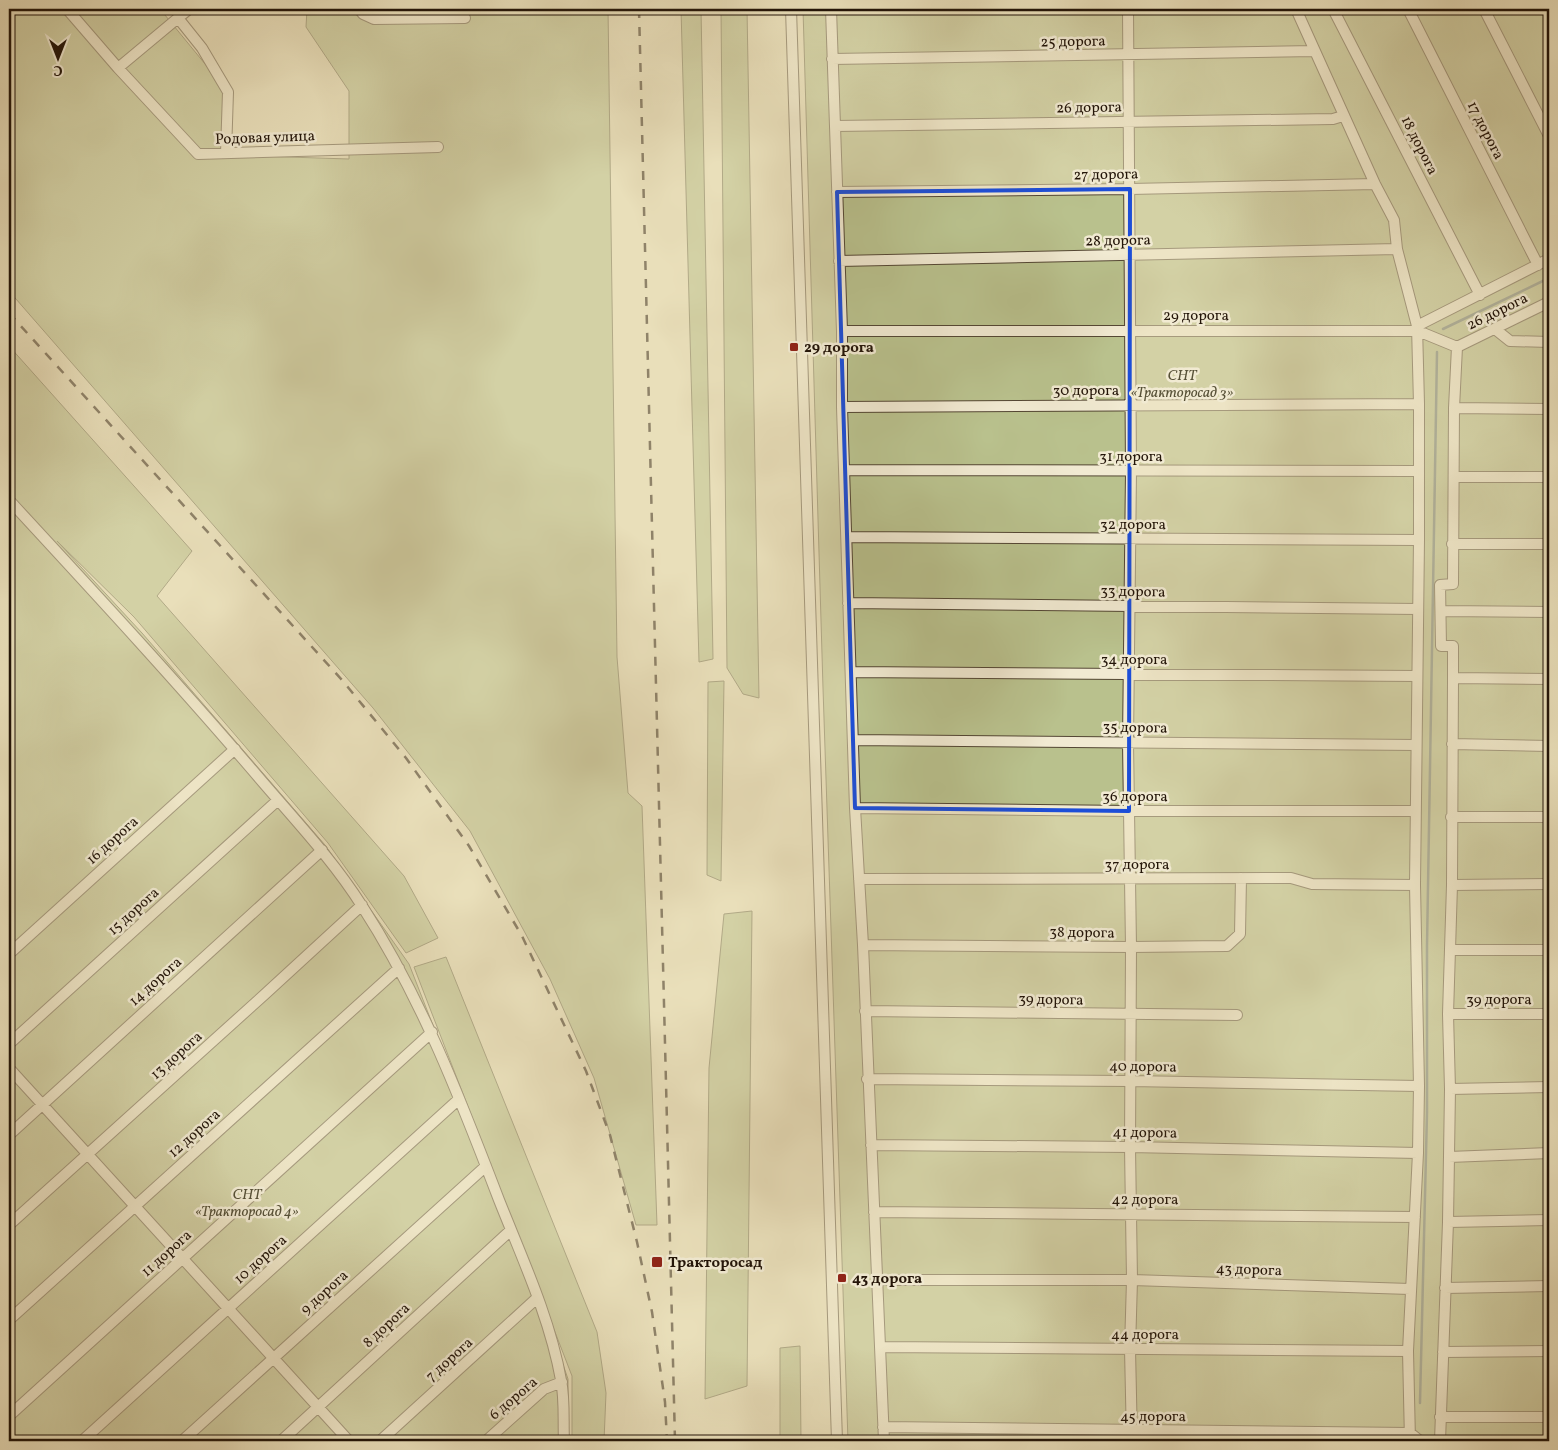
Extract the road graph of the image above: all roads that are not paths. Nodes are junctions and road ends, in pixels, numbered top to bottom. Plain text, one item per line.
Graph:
1 (67, 9) edge
2 (190, 9) edge
3 (358, 9) edge
4 (791, 9) edge
5 (831, 9) edge
6 (1128, 9) edge
7 (1296, 9) edge
8 (1334, 9) edge
9 (1408, 9) edge
10 (1484, 9) edge
11 (178, 18) junction
12 (466, 18) dead end
13 (1314, 51) junction
14 (1129, 55) junction
15 (832, 58) junction
16 (118, 68) junction
17 (1344, 116) junction
18 (1129, 122) junction
19 (835, 126) junction
20 (1549, 136) edge
21 (438, 147) dead end
22 (226, 153) junction
23 (1375, 184) junction
24 (1130, 189) junction
25 (837, 192) junction
26 (1397, 249) junction
27 (1130, 255) junction
28 (1549, 259) edge
29 (839, 261) junction
30 (1538, 265) junction
31 (1480, 294) junction
32 (1549, 302) edge
33 (1495, 328) junction
34 (1418, 329) junction
35 (1130, 330) junction
36 (842, 331) junction
37 (1549, 342) edge
38 (1457, 348) junction
39 (1130, 404) junction
40 (1419, 404) junction
41 (842, 407) junction
42 (1454, 408) junction
43 (1549, 410) edge
44 (844, 470) junction
45 (1131, 471) junction
46 (1418, 471) junction
47 (1455, 477) junction
48 (1549, 478) edge
49 (9, 500) edge
50 (847, 537) junction
51 (1130, 539) junction
52 (1419, 540) junction
53 (1452, 544) junction
54 (1549, 544) edge
55 (848, 604) junction
56 (1128, 606) junction
57 (1418, 609) junction
58 (1441, 611) junction
59 (1549, 612) edge
60 (851, 672) junction
61 (1128, 673) junction
62 (1417, 676) junction
63 (1452, 678) junction
64 (1549, 679) edge
65 (853, 740) junction
66 (1128, 742) junction
67 (1452, 744) junction
68 (1416, 745) junction
69 (1549, 746) edge
70 (234, 749) junction
71 (278, 800) junction
72 (855, 808) junction
73 (1129, 811) junction
74 (1415, 811) junction
75 (1451, 817) junction
76 (1549, 817) edge
77 (322, 850) junction
78 (1242, 878) junction
79 (859, 879) junction
80 (1129, 879) junction
81 (1549, 884) edge
82 (1415, 885) junction
83 (1452, 885) junction
84 (362, 905) junction
85 (863, 945) junction
86 (1131, 948) junction
87 (1450, 950) junction
88 (1549, 950) edge
89 (9, 954) edge
90 (398, 968) junction
91 (865, 1011) junction
92 (1448, 1014) junction
93 (1549, 1014) edge
94 (1130, 1015) junction
95 (1237, 1015) dead end
96 (432, 1032) junction
97 (9, 1044) edge
98 (9, 1068) edge
99 (867, 1079) junction
100 (1130, 1081) junction
101 (1419, 1086) junction
102 (1549, 1087) edge
103 (1450, 1090) junction
104 (459, 1099) junction
105 (42, 1104) junction
106 (9, 1135) edge
107 (871, 1145) junction
108 (1130, 1147) junction
109 (1418, 1153) junction
110 (1549, 1153) edge
111 (88, 1154) junction
112 (1449, 1157) junction
113 (486, 1166) junction
114 (135, 1206) junction
115 (874, 1212) junction
116 (1131, 1214) junction
117 (1415, 1217) junction
118 (1549, 1220) edge
119 (1448, 1222) junction
120 (9, 1225) edge
121 (511, 1230) junction
122 (182, 1259) junction
123 (877, 1280) junction
124 (1132, 1280) junction
125 (1549, 1286) edge
126 (1445, 1288) junction
127 (1410, 1289) junction
128 (537, 1298) junction
129 (228, 1309) junction
130 (9, 1320) edge
131 (881, 1347) junction
132 (1130, 1349) junction
133 (1408, 1351) junction
134 (1549, 1351) edge
135 (1443, 1352) junction
136 (274, 1358) junction
137 (562, 1382) junction
138 (318, 1408) junction
139 (9, 1416) edge
140 (1440, 1417) junction
141 (1549, 1417) edge
142 (883, 1427) junction
143 (1132, 1436) edge
144 (1410, 1437) edge
145 (82, 1441) edge
146 (182, 1441) edge
147 (281, 1441) edge
148 (349, 1441) edge
149 (380, 1441) edge
150 (486, 1441) edge
151 (564, 1441) edge
152 (837, 1441) edge
153 (884, 1441) edge
154 (1420, 1441) edge
155 (1440, 1441) edge

1 - 16 street, Родовая улица
2 - 11 street
3 - 12 street
4 - 152 street
5 - 15 street
6 - 14 street
7 - 13 street
8 - 31 street, 18 дорога
9 - 30 street, 17 дорога
10 - 20 street
11 - 16 street
11 - 22 street
13 - 14 street, 25 дорога
13 - 17 street
14 - 15 street, 25 дорога
14 - 18 street
15 - 19 street
16 - 22 street, Родовая улица
17 - 18 street, 26 дорога
17 - 23 street
18 - 19 street, 26 дорога
18 - 24 street
19 - 25 street
21 - 22 street, Родовая улица
23 - 24 street, 27 дорога
23 - 26 street
24 - 25 street, 27 дорога
24 - 27 street
25 - 29 street
26 - 27 street, 28 дорога
26 - 34 street
27 - 29 street, 28 дорога
27 - 35 street
28 - 30 street
29 - 36 street
30 - 31 street
31 - 34 street
32 - 33 street, 26 дорога
33 - 37 street
33 - 38 street, 26 дорога
34 - 35 street, 29 дорога
34 - 38 street, 29 дорога
34 - 40 street
35 - 36 street, 29 дорога
35 - 39 street
36 - 41 street
38 - 42 street
39 - 40 street, 30 дорога
39 - 41 street, 30 дорога
39 - 45 street
40 - 46 street
41 - 44 street
42 - 43 street
42 - 47 street
44 - 45 street, 31 дорога
44 - 50 street
45 - 46 street, 31 дорога
45 - 51 street
46 - 52 street
47 - 48 street
47 - 53 street
49 - 70 street
50 - 51 street, 32 дорога
50 - 55 street
51 - 52 street, 32 дорога
51 - 56 street
52 - 57 street
53 - 54 street
53 - 58 street
55 - 56 street, 33 дорога
55 - 60 street
56 - 57 street, 33 дорога
56 - 61 street
57 - 62 street
58 - 59 street
58 - 63 street
60 - 61 street, 34 дорога
60 - 65 street
61 - 62 street, 34 дорога
61 - 66 street
62 - 68 street
63 - 64 street
63 - 67 street
65 - 66 street, 35 дорога
65 - 72 street
66 - 68 street, 35 дорога
66 - 73 street
67 - 69 street
67 - 75 street
68 - 74 street
70 - 71 street
70 - 89 street, 16 дорога
71 - 77 street
71 - 97 street, 15 дорога
72 - 73 street, 36 дорога
72 - 79 street
73 - 74 street, 36 дорога
73 - 80 street
74 - 82 street
75 - 76 street
75 - 83 street
77 - 84 street
77 - 105 street, 14 дорога
78 - 80 street, 37 дорога
78 - 82 street, 37 дорога
78 - 86 street, 38 дорога
79 - 80 street, 37 дорога
79 - 85 street
80 - 86 street
81 - 83 street
82 - 101 street
83 - 87 street
84 - 90 street
84 - 111 street, 13 дорога
85 - 86 street, 38 дорога
85 - 91 street
86 - 94 street
87 - 88 street
87 - 92 street
90 - 96 street
90 - 114 street, 12 дорога
91 - 94 street, 39 дорога
91 - 99 street
92 - 93 street, 39 дорога
92 - 103 street
94 - 95 street, 39 дорога
94 - 100 street
96 - 104 street
96 - 122 street, 11 дорога
98 - 105 street
99 - 100 street, 40 дорога
99 - 107 street
100 - 101 street, 40 дорога
100 - 108 street
101 - 109 street
102 - 103 street
103 - 112 street
104 - 113 street
104 - 129 street, 10 дорога
105 - 106 street, 14 дорога
105 - 111 street
107 - 108 street, 41 дорога
107 - 115 street
108 - 109 street, 41 дорога
108 - 116 street
109 - 117 street
110 - 112 street
111 - 114 street
111 - 120 street, 13 дорога
112 - 119 street
113 - 121 street
113 - 136 street, 9 дорога
114 - 122 street
114 - 130 street, 12 дорога
115 - 116 street, 42 дорога
115 - 123 street
116 - 117 street, 42 дорога
116 - 124 street
117 - 127 street
118 - 119 street
119 - 126 street
121 - 128 street
121 - 138 street, 8 дорога
122 - 129 street
122 - 139 street, 11 дорога
123 - 124 street, 43 дорога
123 - 131 street
124 - 127 street, 43 дорога
124 - 132 street
125 - 126 street
126 - 135 street
127 - 133 street
128 - 137 street
128 - 149 street, 7 дорога
129 - 136 street
129 - 145 street, 10 дорога
131 - 132 street, 44 дорога
131 - 142 street
132 - 133 street, 44 дорога
132 - 143 street
133 - 144 street
134 - 135 street
135 - 140 street
136 - 138 street
136 - 146 street, 9 дорога
137 - 150 street, 6 дорога
137 - 151 street
138 - 147 street, 8 дорога
138 - 148 street
140 - 141 street
140 - 155 street
142 - 143 street, 45 дорога
142 - 153 street
143 - 144 street, 45 дорога
144 - 154 street

